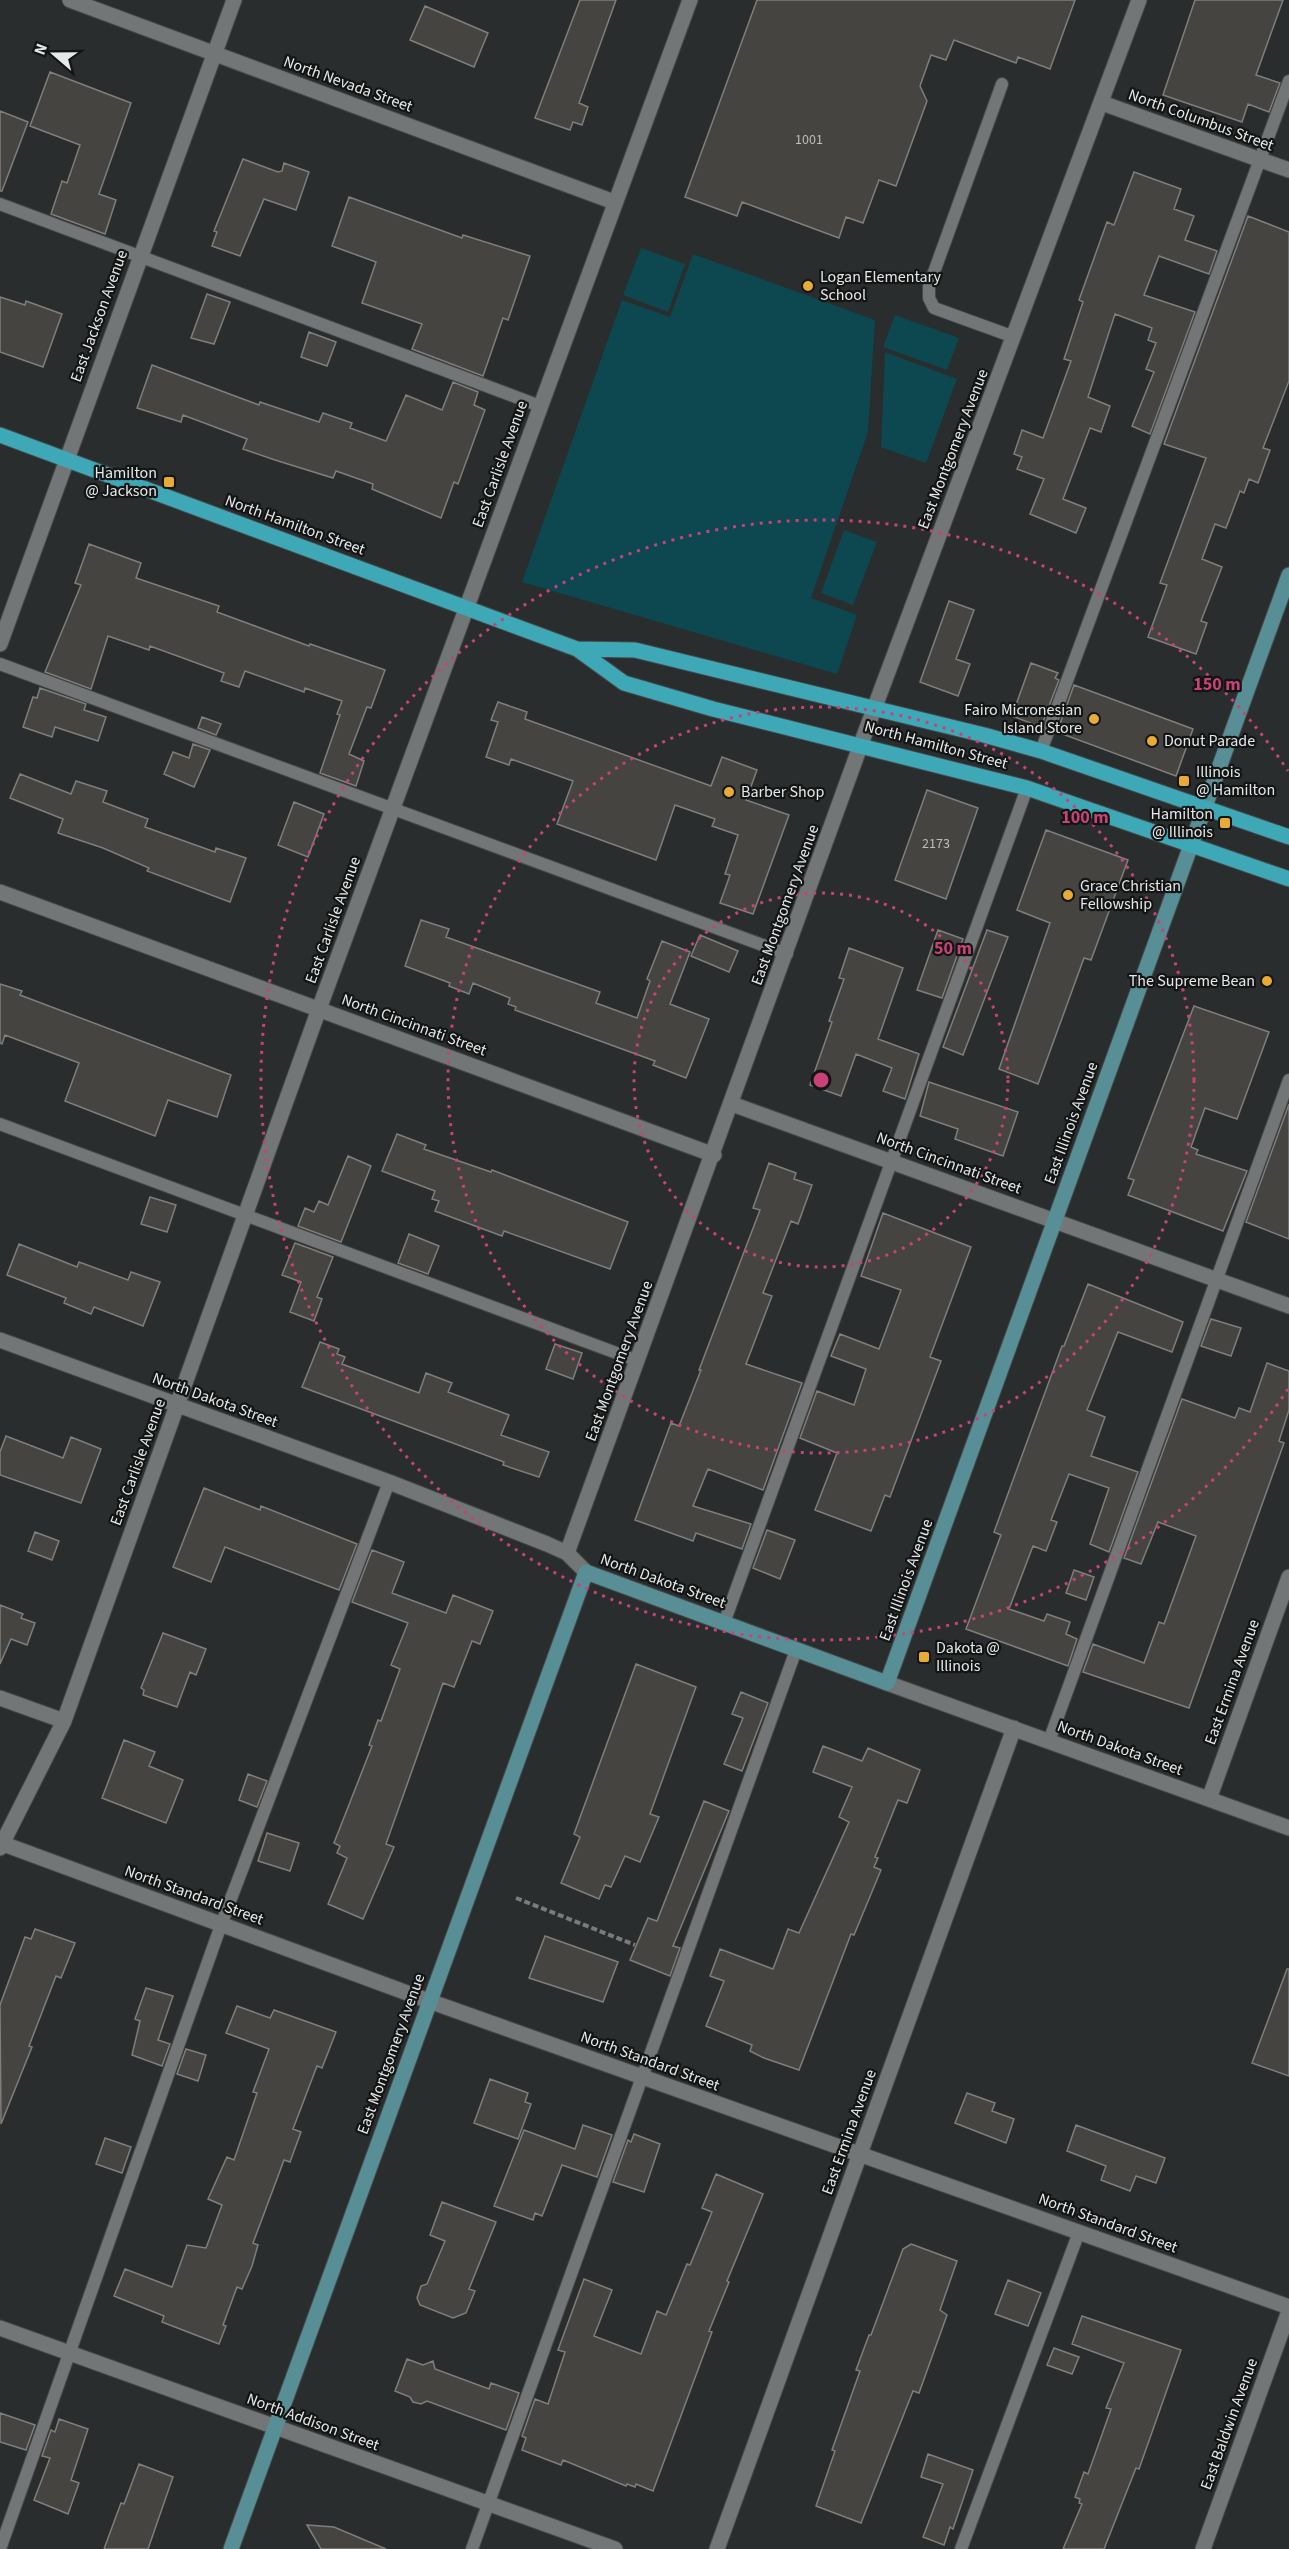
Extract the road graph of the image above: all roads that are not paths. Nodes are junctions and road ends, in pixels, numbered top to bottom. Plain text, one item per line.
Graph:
1 (70, 0) edge
2 (234, 0) edge
3 (690, 0) edge
4 (1138, 0) edge
5 (213, 53) junction
6 (1289, 81) edge
7 (1002, 84) dead end
8 (1102, 103) junction
9 (1260, 160) junction
10 (1289, 170) edge
11 (614, 202) junction
12 (0, 204) edge
13 (140, 255) junction
14 (1014, 337) junction
15 (540, 406) junction
16 (0, 435) edge
17 (66, 459) junction
18 (1289, 575) edge
19 (467, 609) junction
20 (0, 644) edge
21 (577, 650) junction
22 (0, 664) edge
23 (875, 707) junction
24 (861, 744) junction
25 (1041, 751) junction
26 (1027, 788) junction
27 (1205, 807) junction
28 (394, 809) junction
29 (1289, 837) edge
30 (1191, 844) junction
31 (1289, 879) edge
32 (0, 892) edge
33 (787, 954) junction
34 (319, 1010) junction
35 (1289, 1080) edge
36 (732, 1104) junction
37 (0, 1124) edge
38 (714, 1155) junction
39 (891, 1161) junction
40 (247, 1214) junction
41 (1055, 1221) junction
42 (1218, 1280) junction
43 (1289, 1306) edge
44 (0, 1340) edge
45 (638, 1361) junction
46 (178, 1406) junction
47 (389, 1482) junction
48 (567, 1553) junction
49 (586, 1572) junction
50 (1289, 1577) edge
51 (724, 1623) junction
52 (796, 1650) junction
53 (887, 1683) junction
54 (0, 1698) edge
55 (64, 1721) junction
56 (1014, 1728) junction
57 (1049, 1741) junction
58 (1209, 1799) junction
59 (1289, 1828) edge
60 (1, 1846) edge
61 (221, 1924) junction
62 (429, 2001) junction
63 (643, 2077) junction
64 (860, 2155) junction
65 (1079, 2232) junction
66 (1289, 2309) edge
67 (0, 2328) edge
68 (68, 2352) junction
69 (275, 2428) junction
70 (489, 2504) junction
71 (0, 2549) edge
72 (231, 2549) edge
73 (472, 2549) edge
74 (615, 2549) edge
75 (717, 2549) edge
76 (961, 2549) edge
77 (1203, 2549) edge

1 - 5 street, North Nevada Street
2 - 5 street, East Jackson Avenue
3 - 11 street, East Carlisle Avenue
4 - 8 street, East Montgomery Avenue
5 - 11 street, North Nevada Street
5 - 13 street, East Jackson Avenue
6 - 9 lane
7 - 14 lane
8 - 9 street, North Columbus Street
8 - 14 street, East Montgomery Avenue
9 - 10 street, North Columbus Street
9 - 25 lane
11 - 15 street, East Carlisle Avenue
12 - 13 lane
13 - 15 lane
13 - 17 street, East Jackson Avenue
14 - 23 street, East Montgomery Avenue
15 - 19 street, East Carlisle Avenue
16 - 17 main road, North Hamilton Street
17 - 19 main road, North Hamilton Street
17 - 20 street, East Jackson Avenue
18 - 27 street, East Illinois Avenue
19 - 21 main road, North Hamilton Street
19 - 28 street, East Carlisle Avenue
21 - 23 main road, North Hamilton Street
21 - 24 main road, North Hamilton Street
22 - 28 lane
23 - 24 street, East Montgomery Avenue
23 - 25 main road, North Hamilton Street
24 - 26 main road, North Hamilton Street
24 - 33 street, East Montgomery Avenue
25 - 27 main road, North Hamilton Street
26 - 30 main road, North Hamilton Street
26 - 39 lane
27 - 29 main road, North Hamilton Street
27 - 30 street, East Illinois Avenue
28 - 33 lane
28 - 34 street, East Carlisle Avenue
30 - 31 main road, North Hamilton Street
30 - 41 street, East Illinois Avenue
32 - 34 street, North Cincinnati Street
33 - 36 street, East Montgomery Avenue
34 - 38 street, North Cincinnati Street
34 - 40 street, East Carlisle Avenue
35 - 42 lane
36 - 38 street, East Montgomery Avenue
36 - 39 street, North Cincinnati Street
37 - 40 lane
38 - 45 street, East Montgomery Avenue
39 - 41 street, North Cincinnati Street
39 - 51 lane
40 - 45 lane
40 - 46 street, East Carlisle Avenue
41 - 42 street, North Cincinnati Street
41 - 53 street, East Illinois Avenue
42 - 43 street, North Cincinnati Street
42 - 57 lane
44 - 46 street, North Dakota Street
45 - 48 street, East Montgomery Avenue
46 - 47 street, North Dakota Street
46 - 55 street, East Carlisle Avenue
47 - 48 street, North Dakota Street
47 - 61 lane
48 - 49 street, North Dakota Street
49 - 51 street, North Dakota Street
49 - 62 street, East Montgomery Avenue
50 - 58 street, East Ermina Avenue
51 - 52 street, North Dakota Street
52 - 53 street, North Dakota Street
52 - 63 lane
53 - 56 street, North Dakota Street
54 - 55 street
55 - 60 street, East Carlisle Avenue
56 - 57 street, North Dakota Street
56 - 64 street, East Ermina Avenue
57 - 58 street, North Dakota Street
58 - 59 street, North Dakota Street
60 - 61 street, North Standard Street
61 - 62 street, North Standard Street
61 - 68 lane
62 - 63 street, North Standard Street
62 - 69 street, East Montgomery Avenue
63 - 64 street, North Standard Street
63 - 70 lane
64 - 65 street, North Standard Street
64 - 75 street, East Ermina Avenue
65 - 66 street, North Standard Street
65 - 76 lane
66 - 77 street, East Baldwin Avenue
67 - 68 street, North Addison Street
68 - 69 street, North Addison Street
68 - 71 lane
69 - 70 street, North Addison Street
69 - 72 street, East Montgomery Avenue
70 - 73 lane
70 - 74 street, North Addison Street

